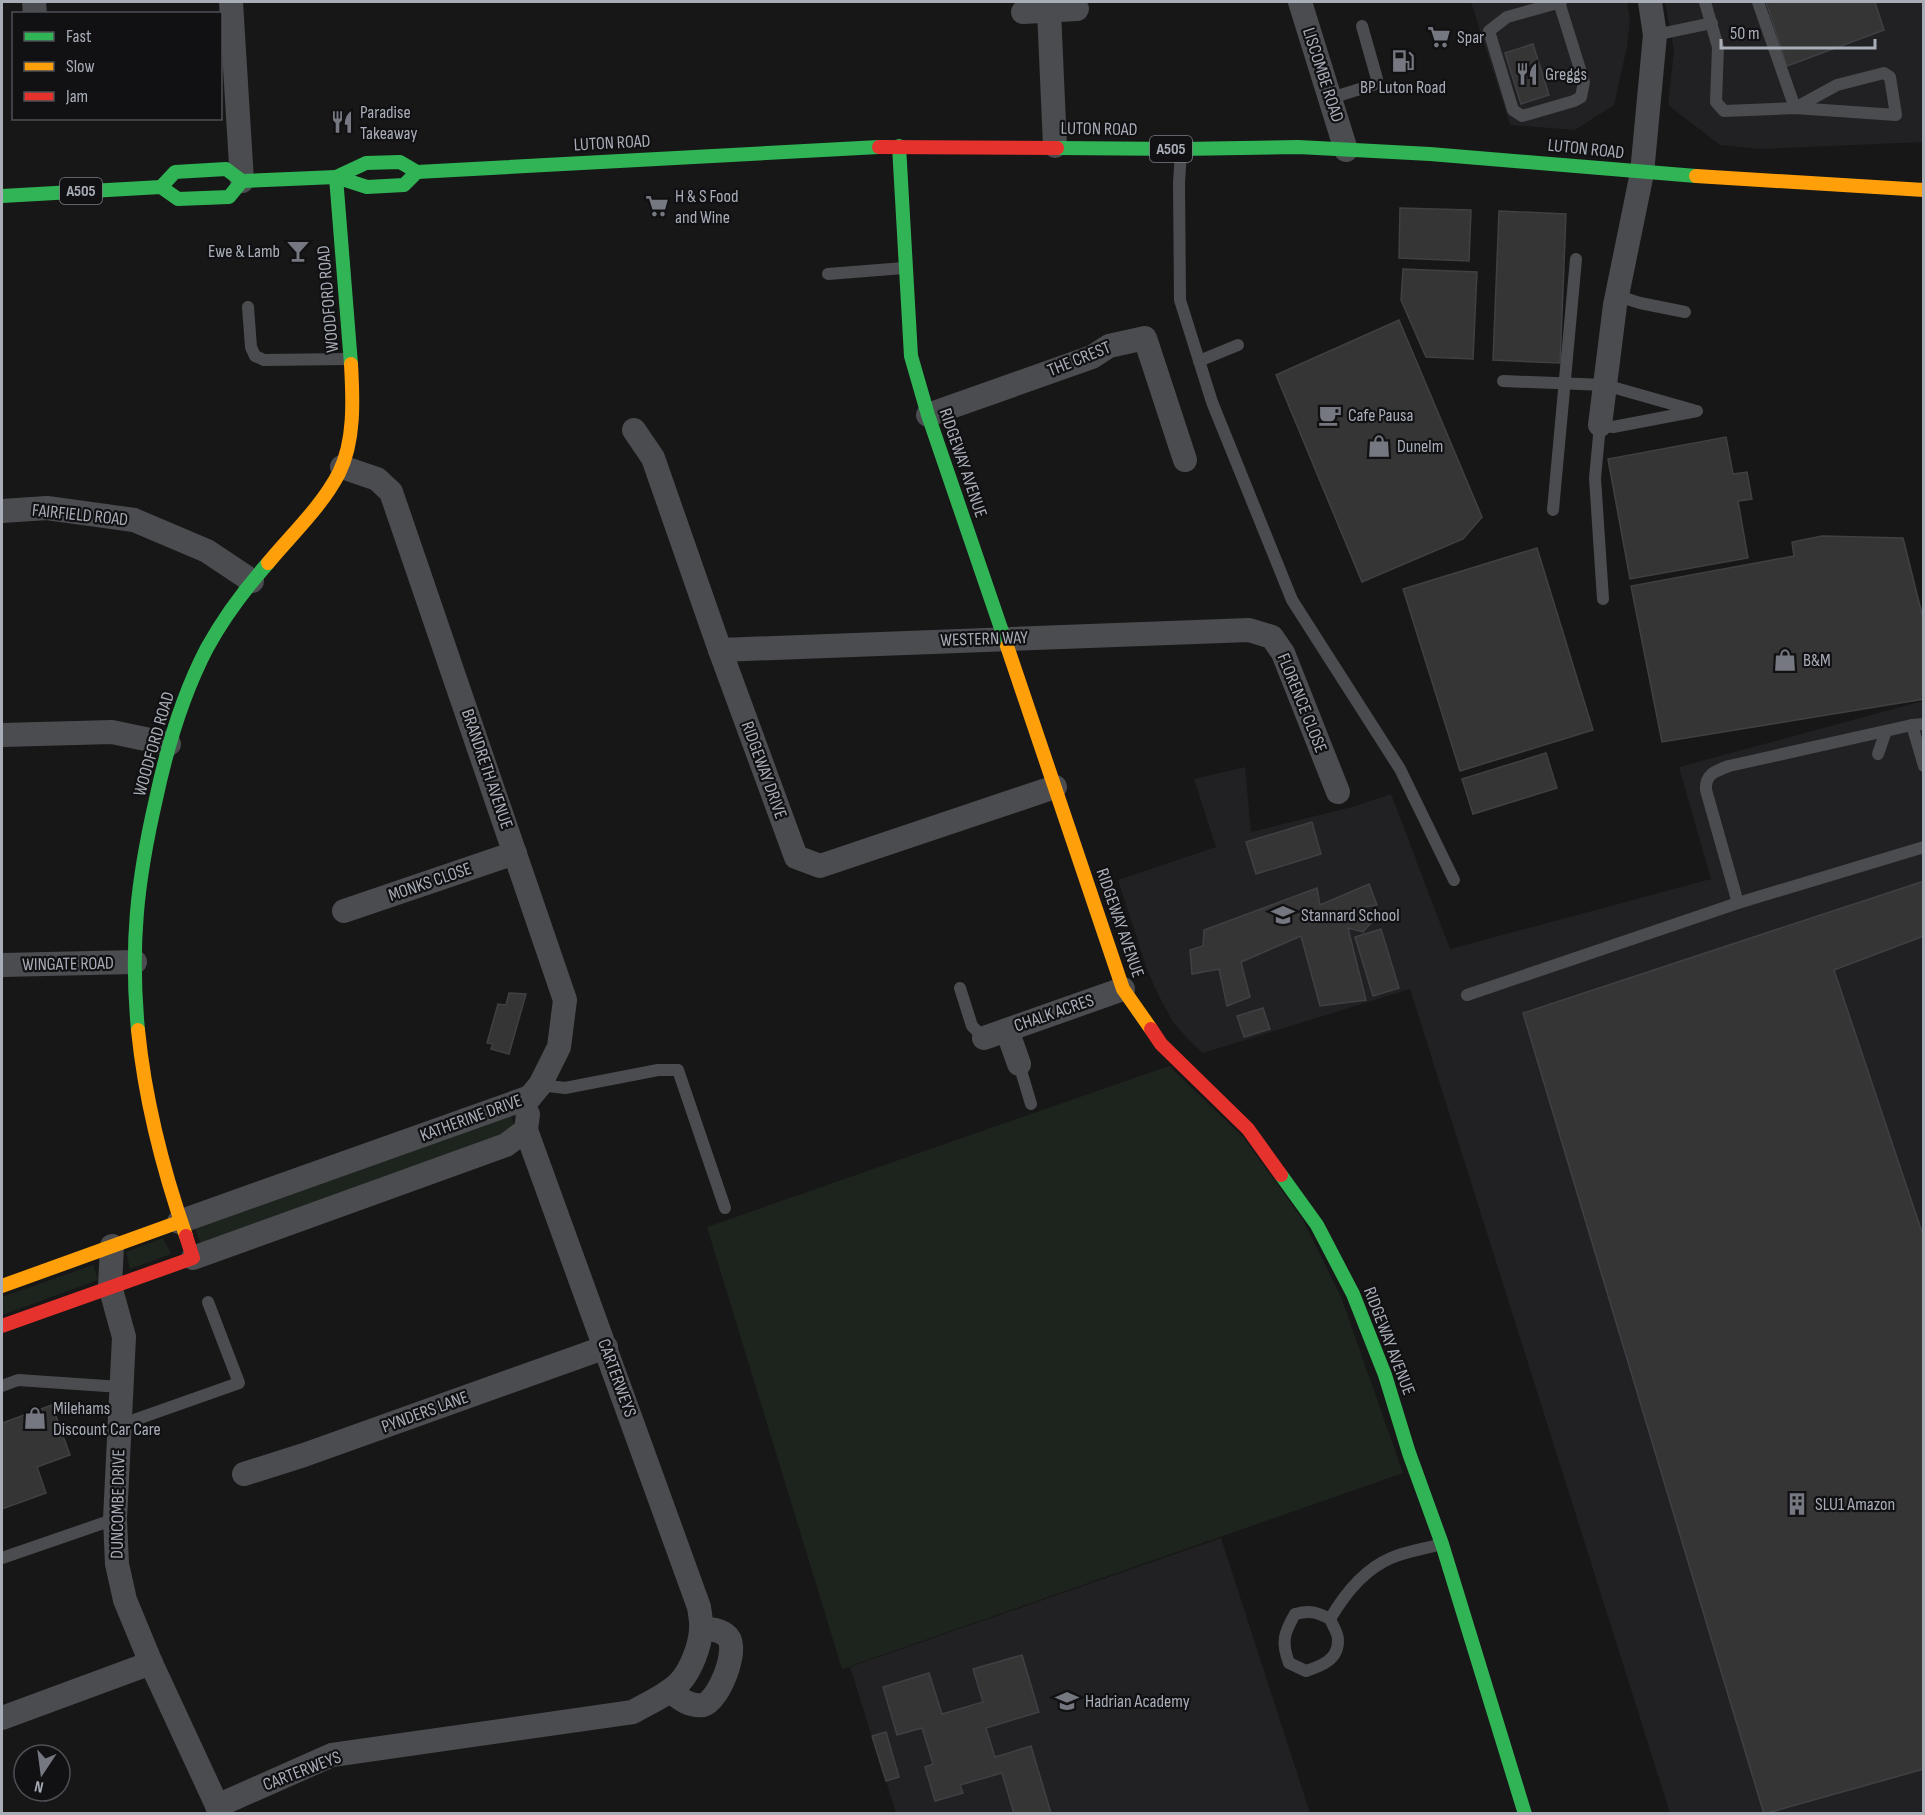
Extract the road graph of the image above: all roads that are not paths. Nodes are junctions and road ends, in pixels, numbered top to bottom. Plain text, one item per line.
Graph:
1 (231, 2) edge
2 (1300, 2) edge
3 (1560, 2) edge
4 (1650, 2) edge
5 (1705, 2) edge
6 (1758, 2) edge
7 (1536, 5) edge
8 (1077, 9) dead end
9 (1049, 11) junction
10 (1023, 12) dead end
11 (1712, 23) junction
12 (1362, 26) dead end
13 (1655, 35) junction
14 (1332, 98) junction
15 (1795, 108) junction
16 (899, 146) junction
17 (1055, 146) junction
18 (1181, 149) junction
19 (1346, 150) junction
20 (417, 172) junction
21 (1642, 172) junction
22 (336, 177) junction
23 (242, 182) junction
24 (161, 187) junction
25 (1923, 190) edge
26 (2, 196) edge
27 (1576, 259) dead end
28 (905, 268) junction
29 (828, 274) dead end
30 (1618, 296) junction
31 (248, 307) dead end
32 (1685, 312) dead end
33 (1238, 345) dead end
34 (351, 359) junction
35 (1199, 361) junction
36 (1503, 381) dead end
37 (1565, 383) junction
38 (1605, 385) junction
39 (928, 415) junction
40 (1600, 425) junction
41 (634, 430) dead end
42 (1185, 460) dead end
43 (342, 467) junction
44 (1553, 510) dead end
45 (2, 511) edge
46 (252, 581) junction
47 (1603, 599) dead end
48 (1249, 630) joint
49 (1004, 638) junction
50 (720, 650) junction
51 (1918, 725) edge
52 (1886, 731) junction
53 (2, 735) edge
54 (169, 744) junction
55 (1878, 754) dead end
56 (1923, 766) edge
57 (1055, 786) junction
58 (1338, 792) dead end
59 (1923, 848) edge
60 (515, 853) junction
61 (1454, 880) dead end
62 (1738, 903) junction
63 (344, 911) dead end
64 (135, 962) junction
65 (2, 965) edge
66 (960, 988) dead end
67 (1123, 989) junction
68 (1467, 996) dead end
69 (1007, 1030) junction
70 (984, 1038) joint
71 (1018, 1064) joint
72 (535, 1091) junction
73 (1030, 1104) dead end
74 (526, 1130) junction
75 (725, 1208) dead end
76 (179, 1222) junction
77 (112, 1246) junction
78 (192, 1258) junction
79 (2, 1286) edge
80 (110, 1286) junction
81 (208, 1302) dead end
82 (2, 1326) edge
83 (606, 1347) junction
84 (2, 1386) edge
85 (122, 1387) junction
86 (120, 1425) junction
87 (244, 1474) dead end
88 (115, 1519) junction
89 (1442, 1544) junction
90 (2, 1558) edge
91 (1330, 1619) junction
92 (701, 1629) junction
93 (151, 1663) junction
94 (670, 1691) junction
95 (2, 1718) edge
96 (219, 1810) edge
97 (1525, 1814) edge

1 - 23 street
2 - 14 street, LISCOMBE ROAD
3 - 7 lane
3 - 7 lane
4 - 13 street
5 - 11 lane
6 - 15 lane
8 - 9 street
9 - 10 street
9 - 17 street
11 - 13 lane
11 - 15 lane
12 - 14 lane
13 - 21 street
14 - 19 street, LISCOMBE ROAD
15 - 15 lane
16 - 17 street, LUTON ROAD / A505
16 - 20 street, LUTON ROAD / A505
16 - 28 street, RIDGEWAY AVENUE
17 - 18 street, LUTON ROAD / A505
18 - 19 street, LUTON ROAD / A505
18 - 35 lane
19 - 21 street, LUTON ROAD / A505
20 - 22 street, LUTON ROAD / A505
20 - 22 street, LUTON ROAD / A505
21 - 25 street, LUTON ROAD / A505
21 - 30 street
22 - 23 street, LUTON ROAD / A505
22 - 34 street, WOODFORD ROAD
23 - 24 street, LUTON ROAD / A505
23 - 24 street
24 - 26 street, LUTON ROAD / A505
27 - 37 lane
28 - 29 lane
28 - 39 street, RIDGEWAY AVENUE
30 - 32 lane
30 - 38 street
31 - 34 lane
33 - 35 lane
34 - 43 street, WOODFORD ROAD
35 - 61 lane
36 - 37 lane
37 - 38 lane
37 - 44 lane
38 - 40 street
38 - 40 lane
39 - 42 street, THE CREST
39 - 49 street, RIDGEWAY AVENUE
40 - 47 lane
41 - 50 street, RIDGEWAY DRIVE
43 - 46 street, WOODFORD ROAD
43 - 60 street, BRANDRETH AVENUE
45 - 46 street, FAIRFIELD ROAD
46 - 54 street, WOODFORD ROAD
48 - 49 street, WESTERN WAY
48 - 58 street, FLORENCE CLOSE
49 - 50 street, WESTERN WAY
49 - 57 street, RIDGEWAY AVENUE
50 - 57 street, RIDGEWAY DRIVE
51 - 52 lane
51 - 56 lane
52 - 55 lane
52 - 62 lane
53 - 54 street
54 - 64 street, WOODFORD ROAD
57 - 67 street, RIDGEWAY AVENUE
59 - 62 lane
60 - 63 street, MONKS CLOSE
60 - 72 street, BRANDRETH AVENUE
62 - 68 lane
64 - 65 street, WINGATE ROAD
64 - 76 street, WOODFORD ROAD
66 - 70 lane
67 - 69 street, CHALK ACRES
67 - 89 street, RIDGEWAY AVENUE
69 - 70 street, CHALK ACRES
69 - 71 street
71 - 73 lane
72 - 74 street, KATHERINE DRIVE
72 - 75 lane
72 - 76 street, KATHERINE DRIVE
74 - 78 street, KATHERINE DRIVE
74 - 83 street, CARTERWEYS
76 - 77 street, KATHERINE DRIVE
76 - 78 street
77 - 79 street, KATHERINE DRIVE
77 - 80 street, DUNCOMBE DRIVE
78 - 80 street, KATHERINE DRIVE
80 - 82 street, KATHERINE DRIVE
80 - 85 street, DUNCOMBE DRIVE
81 - 86 lane
83 - 87 street, PYNDERS LANE
83 - 92 street, CARTERWEYS
84 - 85 lane
85 - 86 street, DUNCOMBE DRIVE
86 - 88 street, DUNCOMBE DRIVE
88 - 90 lane
88 - 93 street, DUNCOMBE DRIVE
89 - 91 lane
89 - 97 street, RIDGEWAY AVENUE
91 - 91 lane
92 - 94 street, CARTERWEYS
92 - 94 street
93 - 95 street
93 - 96 street, DUNCOMBE DRIVE
94 - 96 street, CARTERWEYS

